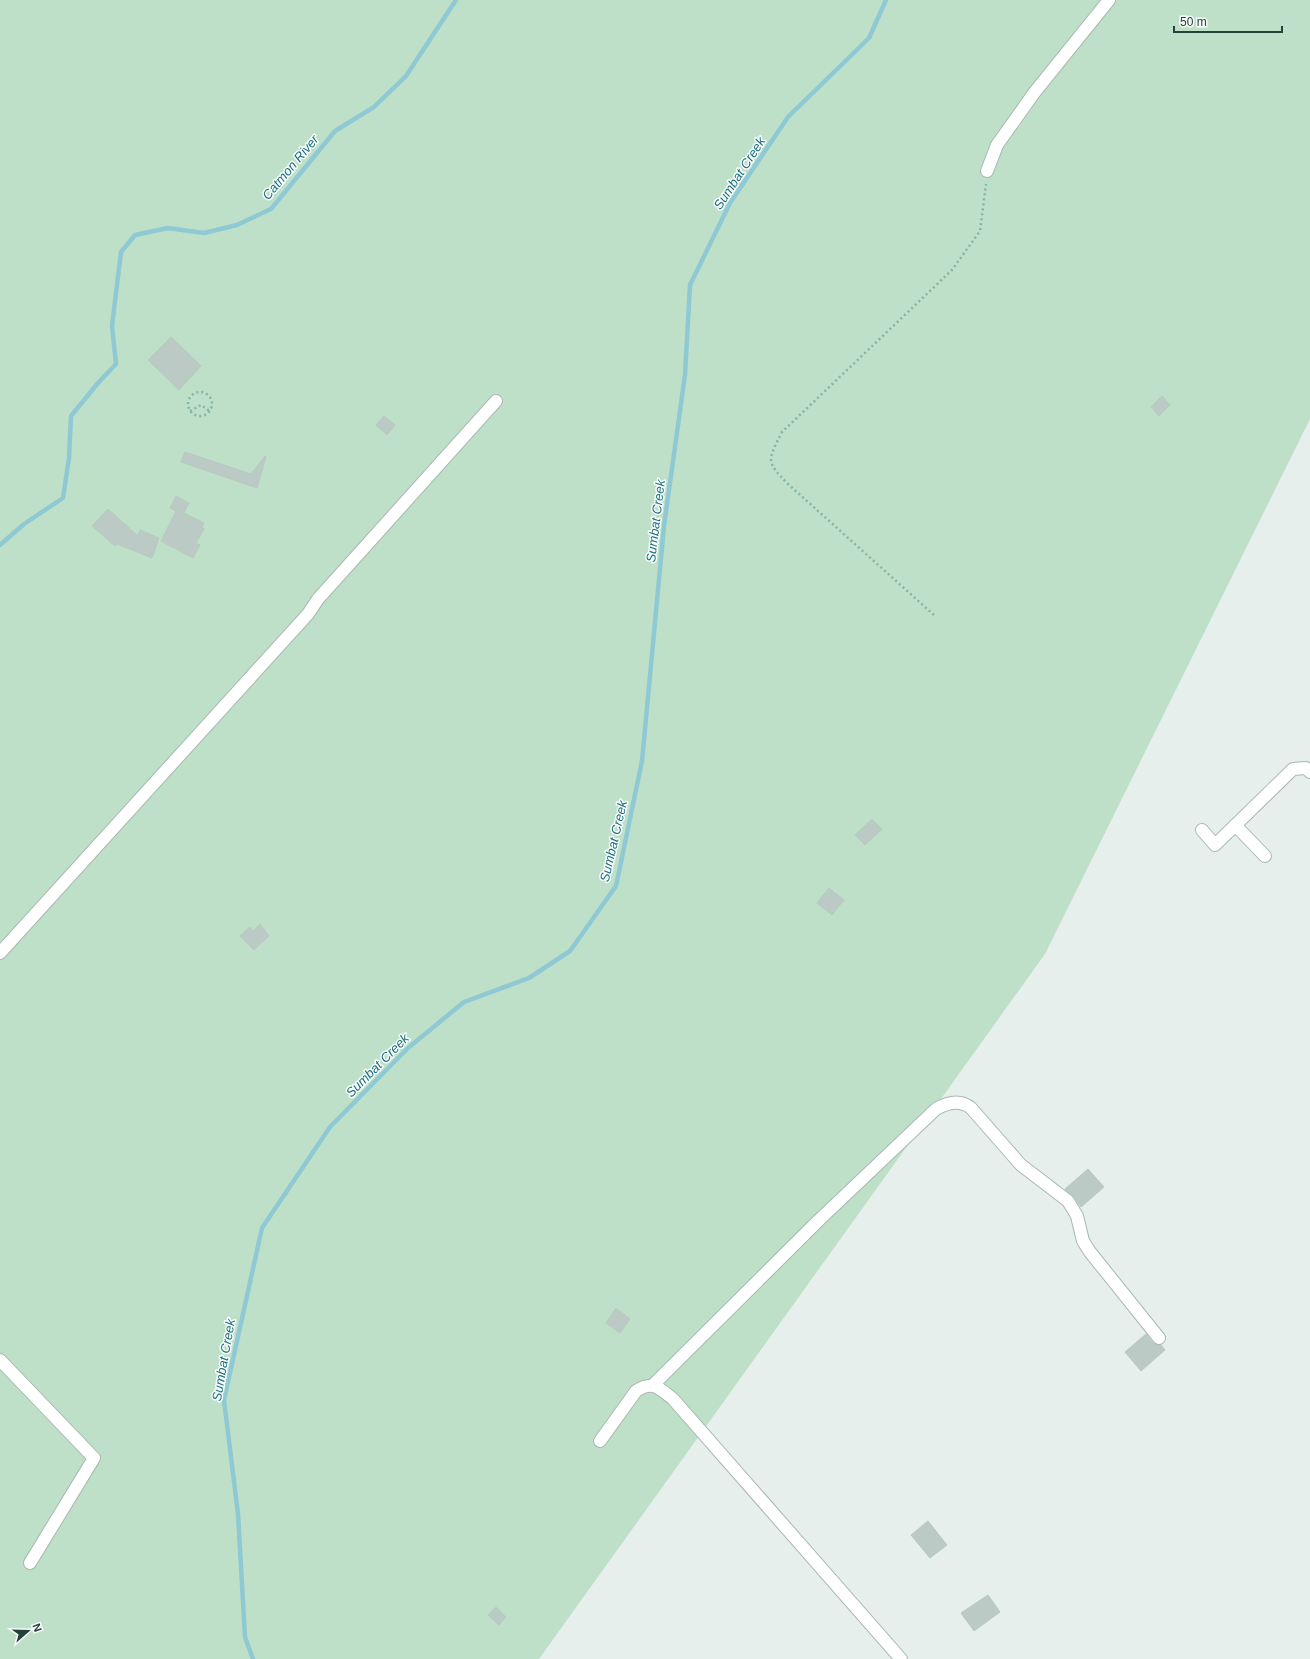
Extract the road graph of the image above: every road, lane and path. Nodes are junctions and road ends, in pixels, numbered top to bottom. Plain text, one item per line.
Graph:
1 (1108, 0) edge
2 (987, 171) joint
3 (496, 401) dead end
4 (190, 411) junction
5 (211, 412) junction
6 (934, 615) dead end
7 (1310, 772) edge
8 (1235, 825) junction
9 (1202, 830) dead end
10 (1265, 856) dead end
11 (0, 953) edge
12 (1160, 1338) dead end
13 (0, 1360) edge
14 (653, 1385) junction
15 (600, 1441) dead end
16 (30, 1563) dead end
17 (901, 1659) edge

1 - 2 street
2 - 6 path
3 - 11 street
4 - 5 path
4 - 5 path
4 - 5 path
7 - 8 street
8 - 9 street
8 - 10 street
12 - 14 street
13 - 16 street
14 - 15 street
14 - 17 street

